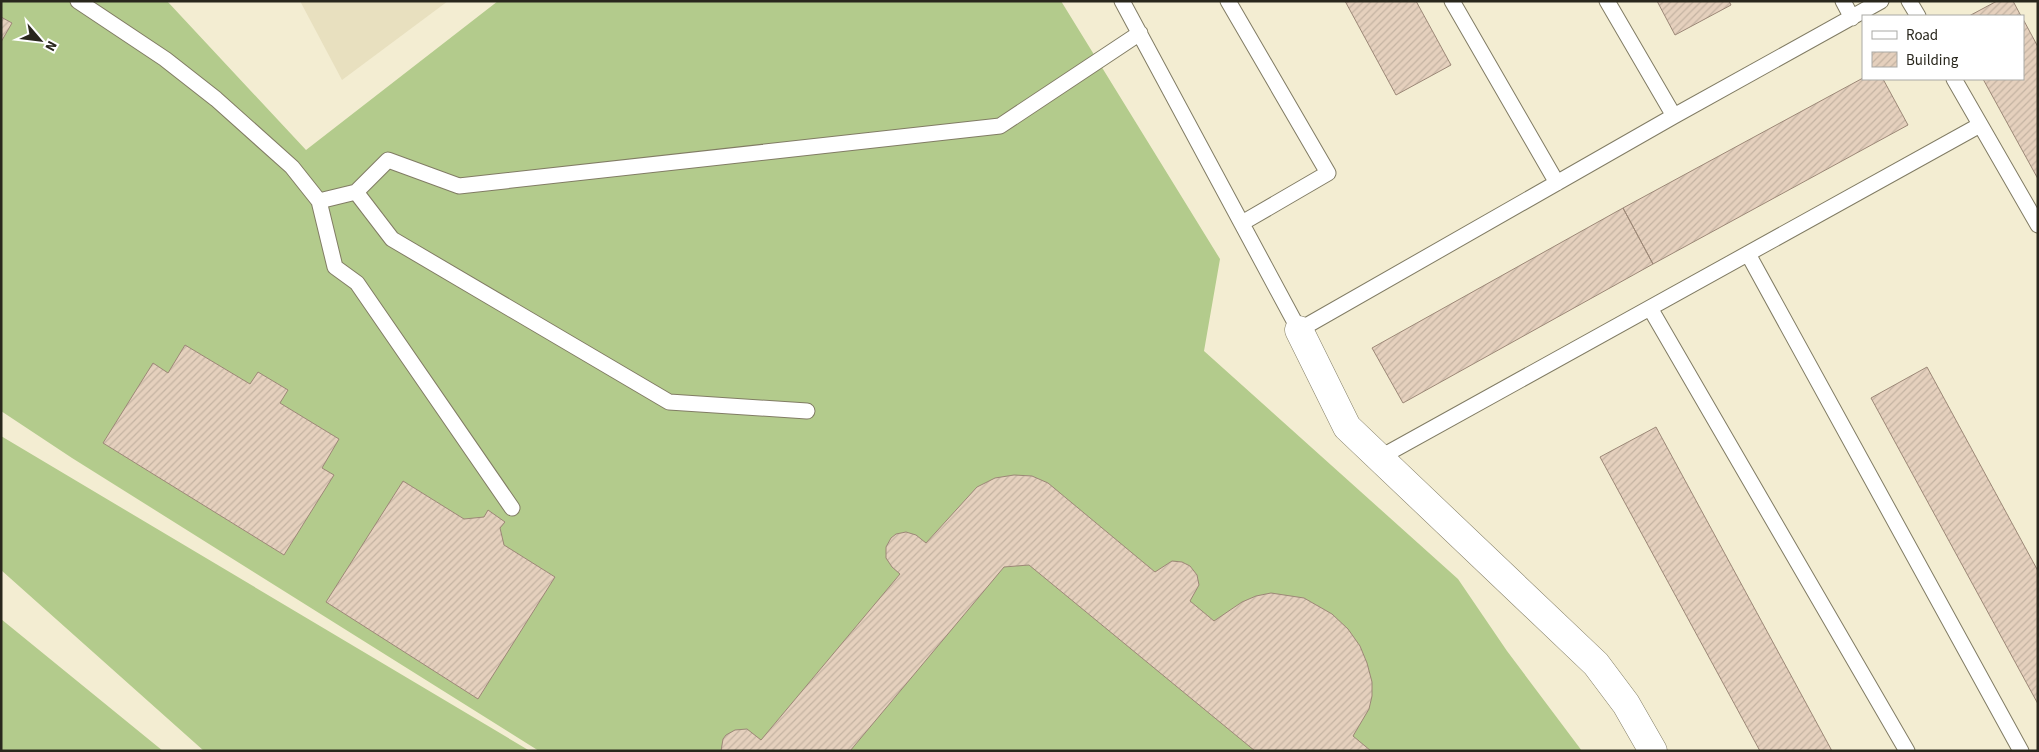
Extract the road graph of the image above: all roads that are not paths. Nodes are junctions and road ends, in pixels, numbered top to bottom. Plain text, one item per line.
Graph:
1 (78, 1) edge
2 (1122, 1) edge
3 (1228, 1) edge
4 (1452, 1) edge
5 (1607, 1) edge
6 (1842, 1) edge
7 (1881, 1) edge
8 (1909, 1) edge
9 (1917, 15) edge
10 (1852, 18) junction
11 (1140, 33) junction
12 (1955, 80) edge
13 (1674, 116) junction
14 (1980, 125) junction
15 (1557, 183) junction
16 (356, 192) junction
17 (319, 201) junction
18 (1242, 223) junction
19 (2038, 225) edge
20 (1748, 254) junction
21 (1650, 308) junction
22 (1299, 330) junction
23 (807, 411) dead end
24 (1379, 458) junction
25 (512, 508) dead end
26 (1653, 751) edge
27 (1906, 751) edge
28 (2021, 751) edge

1 - 17 lane
2 - 11 lane
3 - 18 lane
4 - 15 lane
5 - 13 lane
6 - 10 lane
7 - 10 lane
8 - 9 lane
10 - 13 lane
11 - 16 lane
11 - 18 lane
12 - 14 lane
13 - 15 lane
14 - 19 lane
14 - 20 lane
15 - 22 lane
16 - 17 lane
16 - 23 lane
17 - 25 lane
18 - 22 lane
20 - 21 lane
20 - 28 lane
21 - 24 lane
21 - 27 lane
22 - 24 street
24 - 26 street

